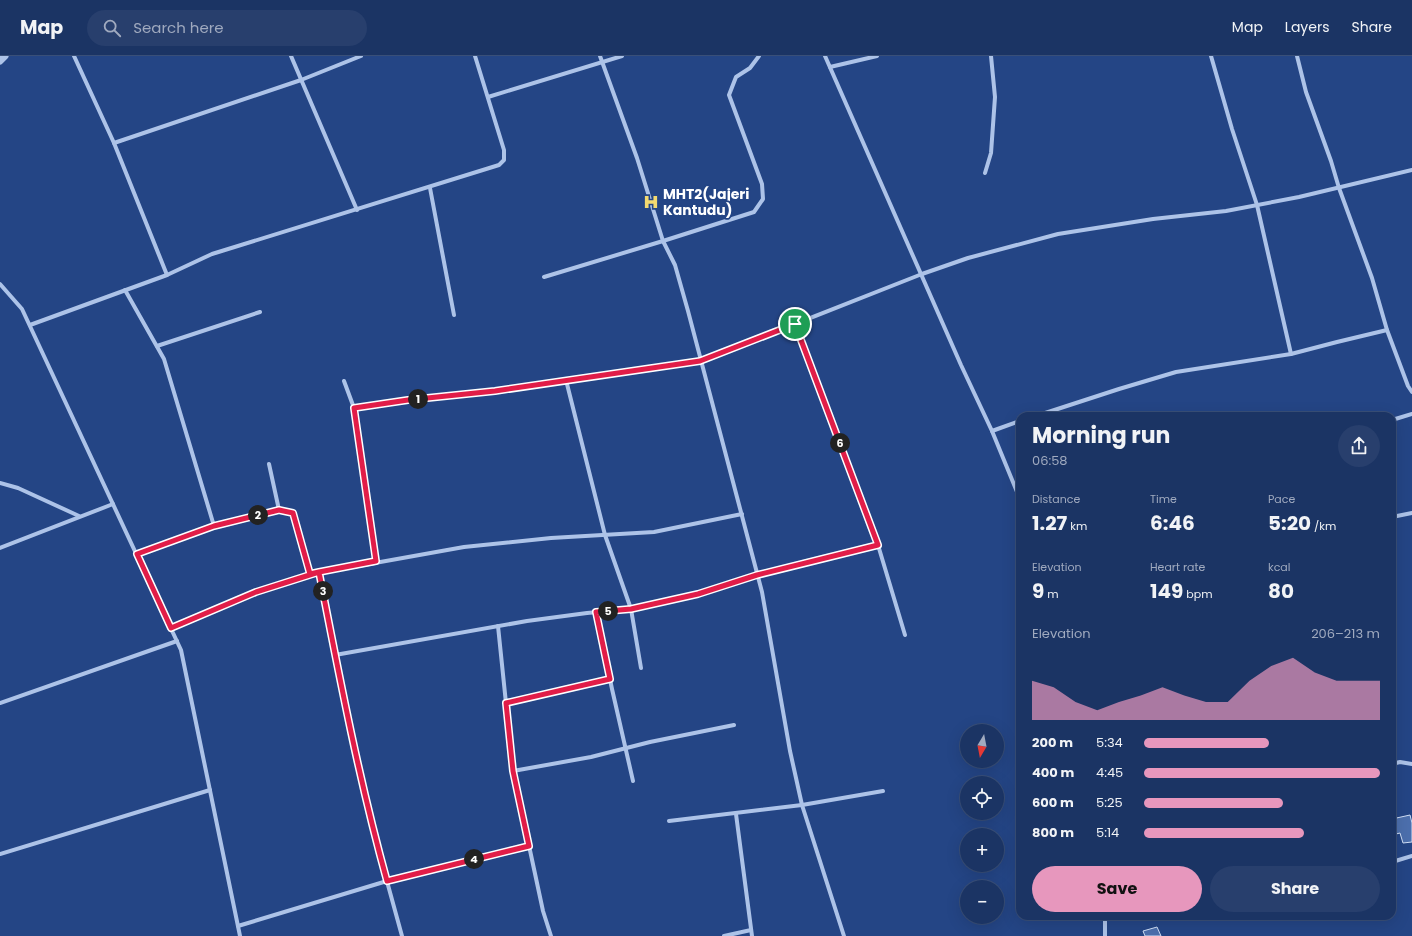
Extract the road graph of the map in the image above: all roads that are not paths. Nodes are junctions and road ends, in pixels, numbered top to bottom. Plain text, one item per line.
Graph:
1 (5, 56) edge
2 (74, 56) edge
3 (291, 56) edge
4 (361, 56) edge
5 (475, 56) edge
6 (600, 56) edge
7 (622, 56) edge
8 (758, 56) edge
9 (825, 56) edge
10 (877, 56) edge
11 (991, 56) edge
12 (1211, 56) edge
13 (1297, 56) edge
14 (0, 61) edge
15 (603, 63) junction
16 (830, 67) junction
17 (301, 80) junction
18 (488, 97) junction
19 (114, 143) junction
20 (1412, 170) edge
21 (985, 173) dead end
22 (430, 188) junction
23 (1339, 188) junction
24 (1257, 205) junction
25 (357, 210) junction
26 (664, 241) junction
27 (922, 274) junction
28 (167, 275) junction
29 (544, 277) dead end
30 (0, 284) edge
31 (125, 290) junction
32 (260, 312) dead end
33 (454, 316) dead end
34 (795, 324) junction
35 (30, 326) junction
36 (1387, 330) junction
37 (158, 346) junction
38 (1291, 354) junction
39 (700, 361) junction
40 (566, 380) junction
41 (344, 381) dead end
42 (1412, 392) edge
43 (354, 408) junction
44 (1048, 412) edge
45 (1412, 414) edge
46 (1396, 419) edge
47 (1016, 422) edge
48 (992, 430) junction
49 (269, 464) dead end
50 (0, 483) edge
51 (1016, 489) edge
52 (113, 504) junction
53 (279, 510) junction
54 (1412, 513) edge
55 (742, 514) junction
56 (79, 516) junction
57 (1396, 517) edge
58 (214, 526) junction
59 (605, 535) junction
60 (878, 545) junction
61 (0, 548) edge
62 (137, 554) junction
63 (376, 561) junction
64 (319, 572) junction
65 (310, 574) junction
66 (757, 575) junction
67 (631, 609) junction
68 (596, 612) junction
69 (498, 626) junction
70 (171, 628) junction
71 (905, 635) dead end
72 (177, 641) junction
73 (335, 655) junction
74 (641, 668) dead end
75 (610, 679) junction
76 (0, 703) edge
77 (506, 703) junction
78 (734, 725) dead end
79 (626, 748) junction
80 (1396, 763) edge
81 (1412, 764) edge
82 (513, 771) junction
83 (633, 781) dead end
84 (210, 790) junction
85 (883, 791) dead end
86 (802, 805) junction
87 (736, 814) junction
88 (669, 821) dead end
89 (529, 846) junction
90 (0, 854) edge
91 (1412, 856) edge
92 (1396, 861) edge
93 (387, 881) junction
94 (1105, 920) edge
95 (238, 926) junction
96 (751, 930) junction
97 (240, 936) edge
98 (402, 936) edge
99 (551, 936) edge
100 (724, 936) edge
101 (752, 936) edge
102 (844, 936) edge
103 (1105, 936) edge

1 - 14 street
2 - 19 street
3 - 17 street
4 - 17 street
5 - 18 street
6 - 15 street
7 - 15 street
8 - 26 street
9 - 16 street
10 - 16 street
11 - 21 street
12 - 24 street
13 - 23 street
15 - 18 street
15 - 26 street
16 - 27 street
17 - 19 street
17 - 25 street
18 - 22 street
19 - 28 street
20 - 23 street
22 - 25 street
22 - 33 street
23 - 24 street
23 - 36 street
24 - 27 street
24 - 38 street
25 - 28 street
26 - 29 street
26 - 39 street
27 - 34 street
27 - 48 street
28 - 31 street
30 - 35 street
31 - 35 street
31 - 37 street
32 - 37 street
34 - 39 street
34 - 60 street
35 - 52 street
36 - 38 street
36 - 42 street
37 - 58 street
38 - 44 street
39 - 40 street
39 - 55 street
40 - 43 street
40 - 59 street
41 - 43 street
43 - 63 street
45 - 46 street
47 - 48 street
48 - 51 street
49 - 53 street
50 - 56 street
52 - 56 street
52 - 62 street
53 - 58 street
53 - 65 street
54 - 57 street
55 - 59 street
55 - 66 street
56 - 61 street
58 - 62 street
59 - 63 street
59 - 67 street
60 - 66 street
60 - 71 street
62 - 70 street
63 - 64 street
64 - 65 street
64 - 73 street
65 - 70 street
66 - 67 street
66 - 86 street
67 - 68 street
67 - 74 street
68 - 69 street
68 - 75 street
69 - 73 street
69 - 77 street
70 - 72 street
72 - 76 street
72 - 84 street
73 - 93 street
75 - 77 street
75 - 79 street
77 - 82 street
78 - 79 street
79 - 82 street
79 - 83 street
80 - 81 street
82 - 89 street
84 - 90 street
84 - 95 street
85 - 86 street
86 - 87 street
86 - 102 street
87 - 88 street
87 - 96 street
89 - 93 street
89 - 99 street
91 - 92 street
93 - 95 street
93 - 98 street
94 - 103 street
95 - 97 street
96 - 100 street
96 - 101 street

